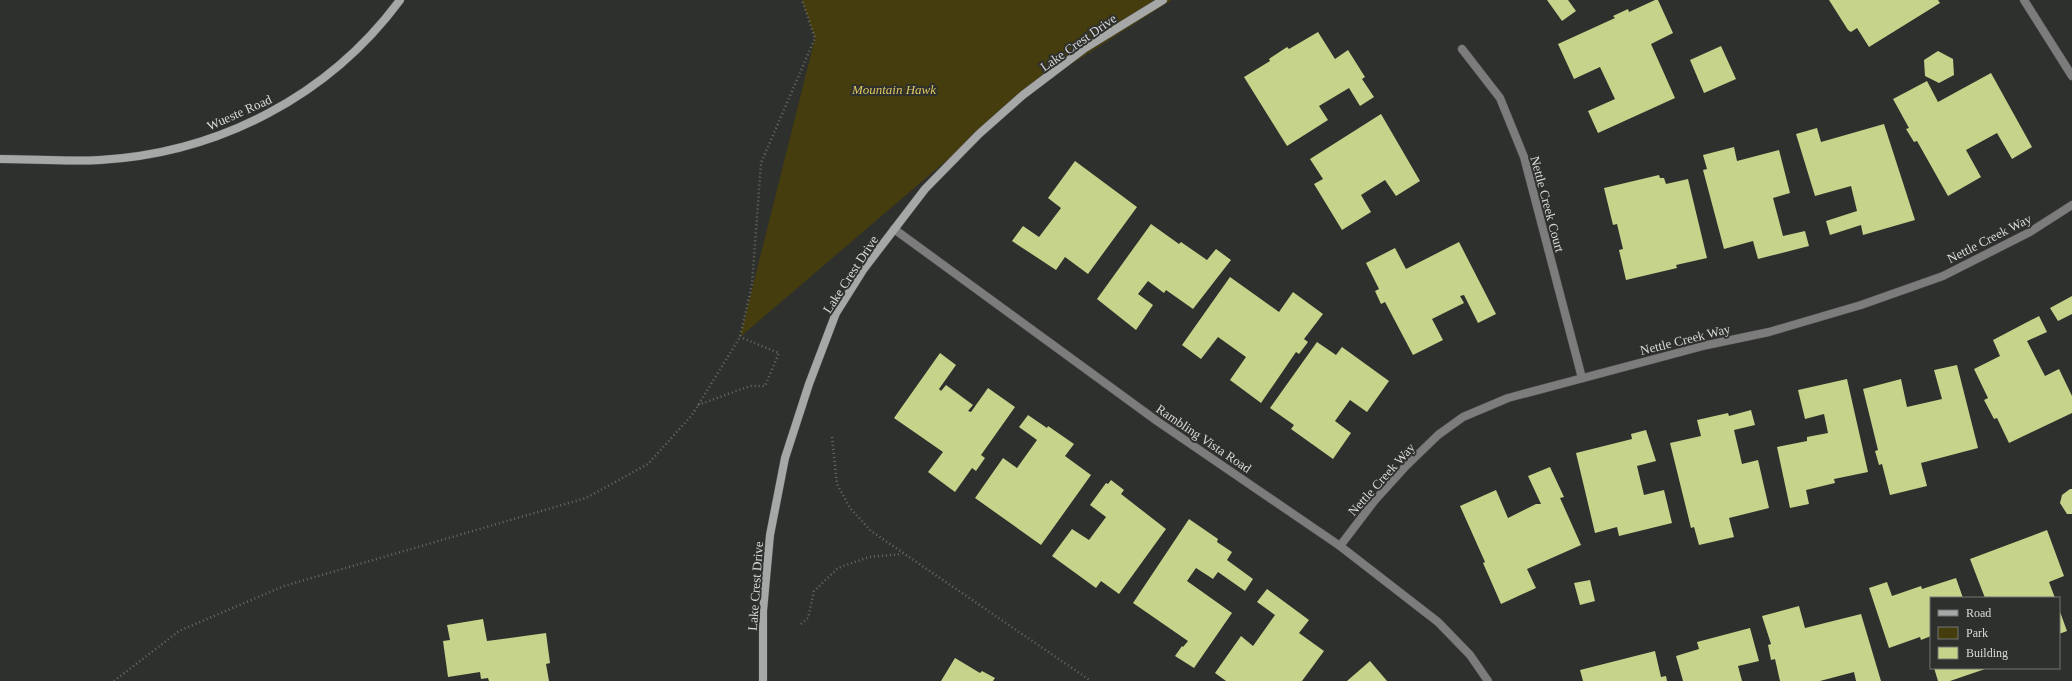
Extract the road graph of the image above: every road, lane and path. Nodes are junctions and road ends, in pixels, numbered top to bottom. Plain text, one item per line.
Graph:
1 (400, 0) edge
2 (802, 0) edge
3 (1163, 0) edge
4 (2024, 0) edge
5 (1462, 49) dead end
6 (2072, 76) edge
7 (0, 159) edge
8 (2072, 205) edge
9 (894, 229) junction
10 (740, 337) junction
11 (1582, 378) junction
12 (698, 405) junction
13 (832, 437) dead end
14 (1340, 546) junction
15 (902, 554) junction
16 (801, 624) dead end
17 (114, 681) edge
18 (763, 681) edge
19 (1091, 681) edge
20 (1488, 681) edge

1 - 7 main road, Wueste Road
2 - 10 path
3 - 9 main road, Lake Crest Drive
4 - 6 street
5 - 11 street, Nettle Creek Court
8 - 11 street, Nettle Creek Way
9 - 14 street, Rambling Vista Road
9 - 18 main road, Lake Crest Drive
10 - 12 path
10 - 12 path
11 - 14 street, Nettle Creek Way
12 - 17 path
13 - 15 path
14 - 20 street, Rambling Vista Road
15 - 16 path
15 - 19 path

